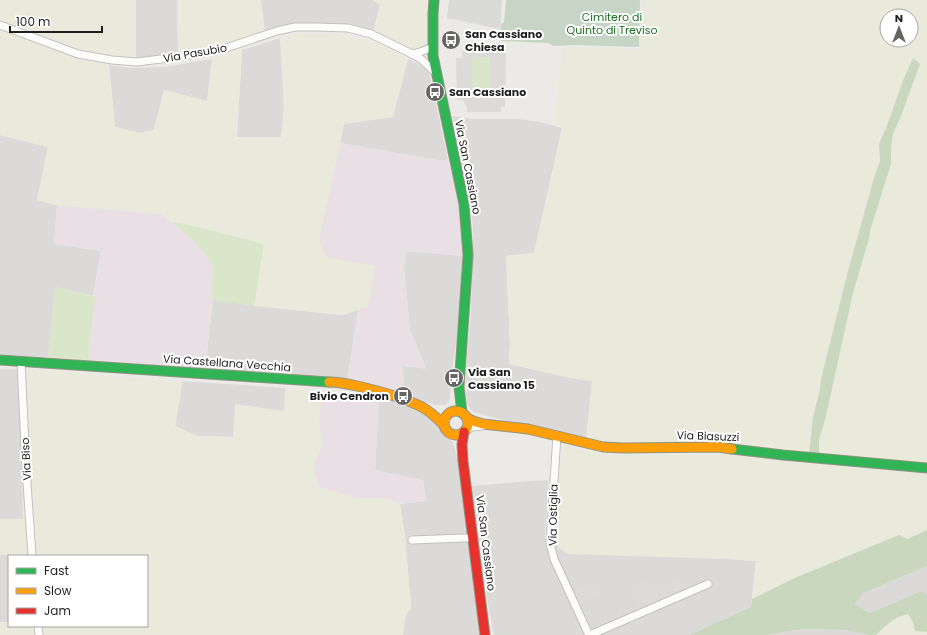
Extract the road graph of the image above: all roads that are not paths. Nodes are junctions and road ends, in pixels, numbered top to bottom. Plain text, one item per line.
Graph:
1 (434, 0) edge
2 (0, 25) edge
3 (433, 46) junction
4 (412, 54) junction
5 (436, 73) junction
6 (0, 360) edge
7 (21, 361) junction
8 (459, 387) junction
9 (427, 410) junction
10 (450, 413) junction
11 (464, 415) junction
12 (444, 425) junction
13 (489, 425) junction
14 (465, 431) junction
15 (452, 434) junction
16 (557, 435) junction
17 (462, 455) junction
18 (927, 468) edge
19 (472, 538) junction
20 (412, 540) dead end
21 (32, 555) edge
22 (708, 584) dead end
23 (485, 635) edge
24 (582, 635) edge
25 (589, 635) edge

1 - 3 main road, Via San Cassiano
2 - 4 street, Via Pasubio
3 - 4 street
3 - 5 main road, Via San Cassiano
4 - 5 street, Via Pasubio
5 - 8 main road, Via San Cassiano
6 - 7 main road, Via Castellana Vecchia
7 - 9 main road, Via Castellana Vecchia
7 - 21 street, Via Biso
8 - 10 main road, Via San Cassiano
8 - 11 main road, Via San Cassiano
9 - 10 main road, Via Castellana Vecchia
9 - 12 main road, Via Castellana Vecchia
10 - 11 main road
10 - 12 main road
11 - 13 main road, Via Biasuzzi
11 - 14 main road
12 - 15 main road
13 - 14 street, Via Biasuzzi
13 - 16 main road, Via Biasuzzi
14 - 15 main road
14 - 17 main road, Via San Cassiano
15 - 17 main road, Via San Cassiano
16 - 18 main road, Via Biasuzzi
16 - 25 street, Via Ostiglia
17 - 19 main road, Via San Cassiano
19 - 20 street
19 - 23 main road, Via San Cassiano
22 - 25 street
24 - 25 street

